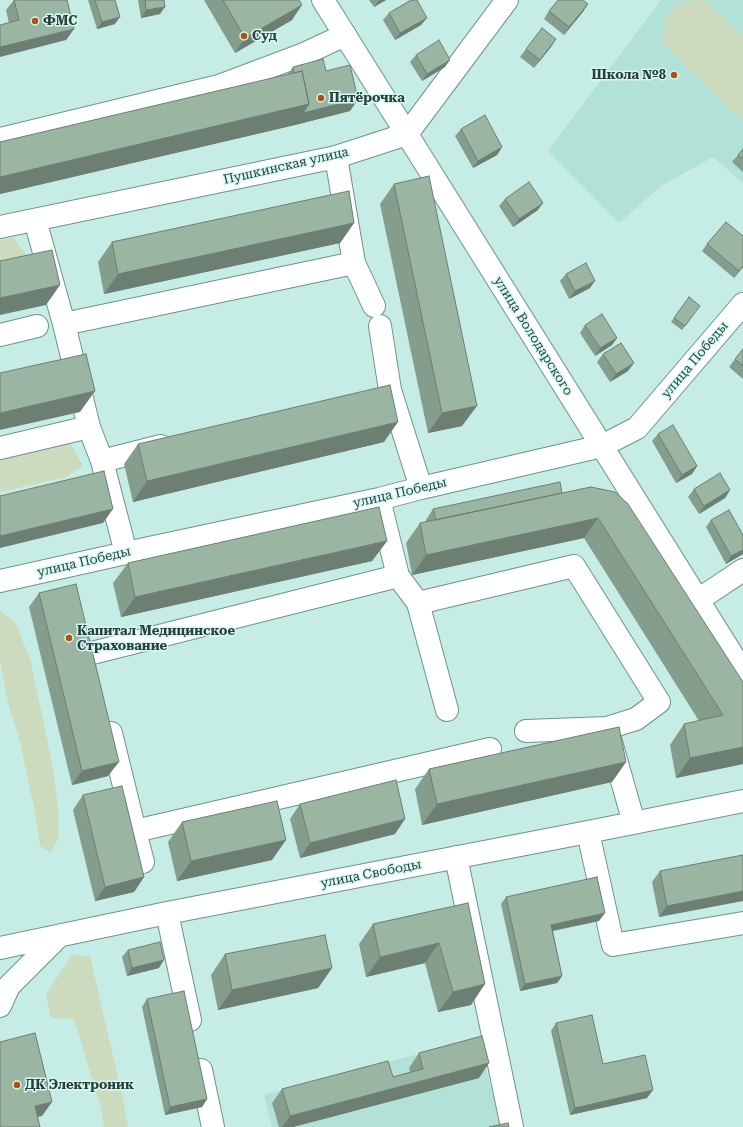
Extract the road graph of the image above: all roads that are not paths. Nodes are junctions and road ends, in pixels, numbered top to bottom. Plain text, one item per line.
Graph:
1 (323, 0) edge
2 (507, 0) edge
3 (345, 35) junction
4 (407, 134) junction
5 (0, 139) edge
6 (336, 157) junction
7 (35, 220) junction
8 (0, 227) edge
9 (354, 263) junction
10 (743, 304) edge
11 (64, 324) junction
12 (37, 326) dead end
13 (0, 335) edge
14 (89, 427) junction
15 (178, 442) edge
16 (602, 446) junction
17 (0, 448) edge
18 (102, 460) junction
19 (421, 488) junction
20 (379, 499) junction
21 (126, 553) junction
22 (66, 566) junction
23 (743, 570) edge
24 (398, 576) junction
25 (0, 581) edge
26 (73, 588) edge
27 (698, 600) junction
28 (418, 603) junction
29 (86, 631) edge
30 (743, 672) edge
31 (447, 710) dead end
32 (107, 715) edge
33 (607, 728) junction
34 (526, 731) dead end
35 (490, 749) dead end
36 (743, 801) edge
37 (634, 823) junction
38 (135, 831) junction
39 (588, 832) junction
40 (456, 857) junction
41 (143, 862) dead end
42 (167, 913) junction
43 (743, 923) edge
44 (58, 936) junction
45 (0, 948) edge
46 (0, 1006) edge
47 (213, 1127) edge
48 (512, 1127) edge

1 - 3 street, улица Володарского
2 - 4 street
3 - 4 street, улица Володарского
3 - 5 street
4 - 6 street, Пушкинская улица
4 - 16 street, улица Володарского
6 - 7 street, Пушкинская улица
6 - 9 street
7 - 8 street, Пушкинская улица
7 - 11 street
9 - 11 street
9 - 19 street
10 - 16 street, улица Победы
11 - 14 street
12 - 13 street
14 - 17 street
14 - 18 street
15 - 18 street
16 - 19 street, улица Победы
16 - 27 street, улица Володарского
18 - 21 street
19 - 20 street, улица Победы
20 - 21 street, улица Победы
20 - 24 street
21 - 22 street, улица Победы
22 - 25 street, улица Победы
22 - 26 street
23 - 27 street
24 - 28 street
24 - 29 street
27 - 30 street, улица Володарского
28 - 31 street
28 - 33 street
32 - 38 street
33 - 34 street
33 - 37 street
35 - 38 street
36 - 37 street, улица Свободы
37 - 39 street, улица Свободы
38 - 41 street
39 - 40 street, улица Свободы
39 - 43 street
40 - 42 street, улица Свободы
40 - 48 street
42 - 44 street, улица Свободы
42 - 47 street
44 - 45 street, улица Свободы
44 - 46 street

